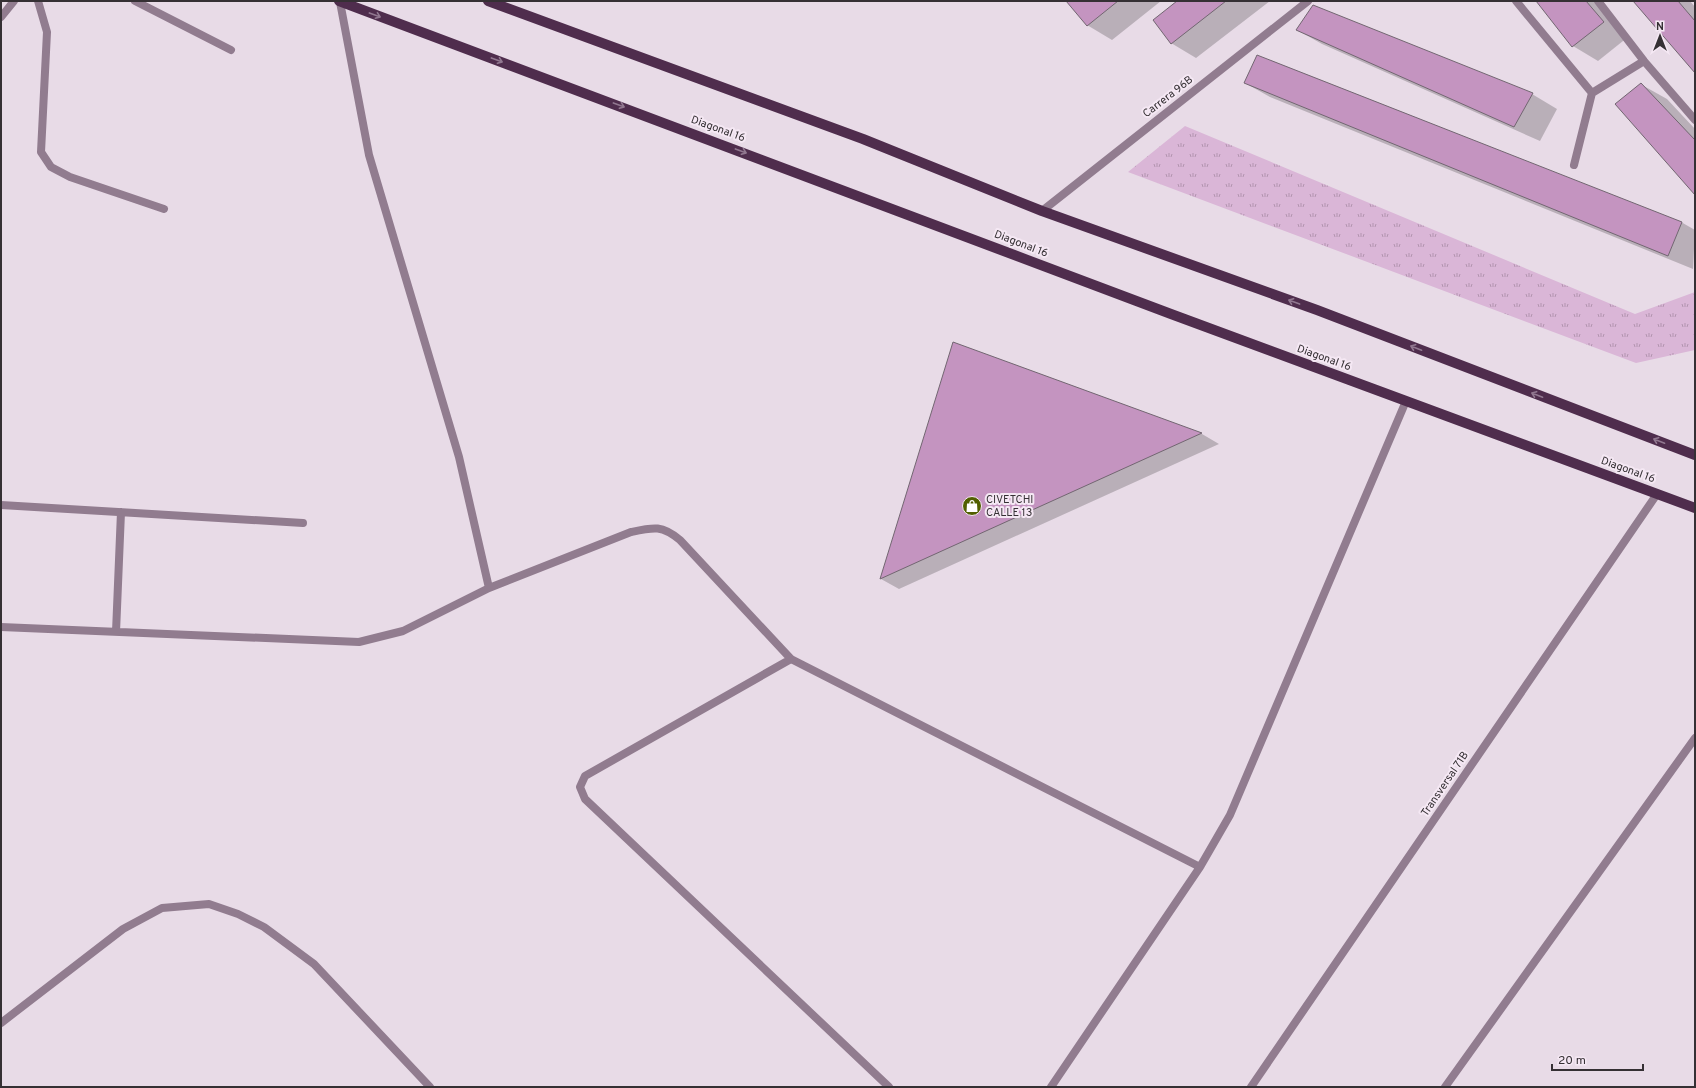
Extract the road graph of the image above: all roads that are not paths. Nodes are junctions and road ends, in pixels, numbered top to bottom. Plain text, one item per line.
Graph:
1 (14, 1) edge
2 (38, 1) edge
3 (135, 1) edge
4 (339, 1) edge
5 (488, 1) edge
6 (1308, 1) edge
7 (1516, 1) edge
8 (1598, 1) edge
9 (1, 17) edge
10 (232, 50) dead end
11 (1644, 61) junction
12 (1592, 93) junction
13 (1695, 120) edge
14 (1574, 165) dead end
15 (164, 209) dead end
16 (1042, 211) junction
17 (1406, 401) junction
18 (1695, 455) edge
19 (1657, 494) junction
20 (1, 504) edge
21 (1695, 508) edge
22 (121, 512) junction
23 (303, 523) dead end
24 (488, 588) junction
25 (1, 627) edge
26 (116, 632) junction
27 (791, 659) junction
28 (1695, 738) edge
29 (1200, 867) junction
30 (1, 1023) edge
31 (430, 1087) edge
32 (889, 1087) edge
33 (1051, 1087) edge
34 (1252, 1087) edge
35 (1445, 1087) edge

1 - 9 street
2 - 15 street
3 - 10 street
4 -> 17 main road, Diagonal 16
4 - 24 street
5 - 16 main road
6 - 16 street, Carrera 96B
7 - 12 street
8 - 11 street
11 - 12 street
11 - 13 street
12 - 14 street
18 -> 16 main road
17 - 19 main road, Diagonal 16
17 - 29 street
19 - 21 main road, Diagonal 16
19 - 34 street, Transversal 71B
20 - 22 street
22 - 23 street
22 - 26 street
24 - 26 street
24 - 27 street
25 - 26 street
27 - 29 street
27 - 32 street
28 - 35 street
29 - 33 street
30 - 31 street

